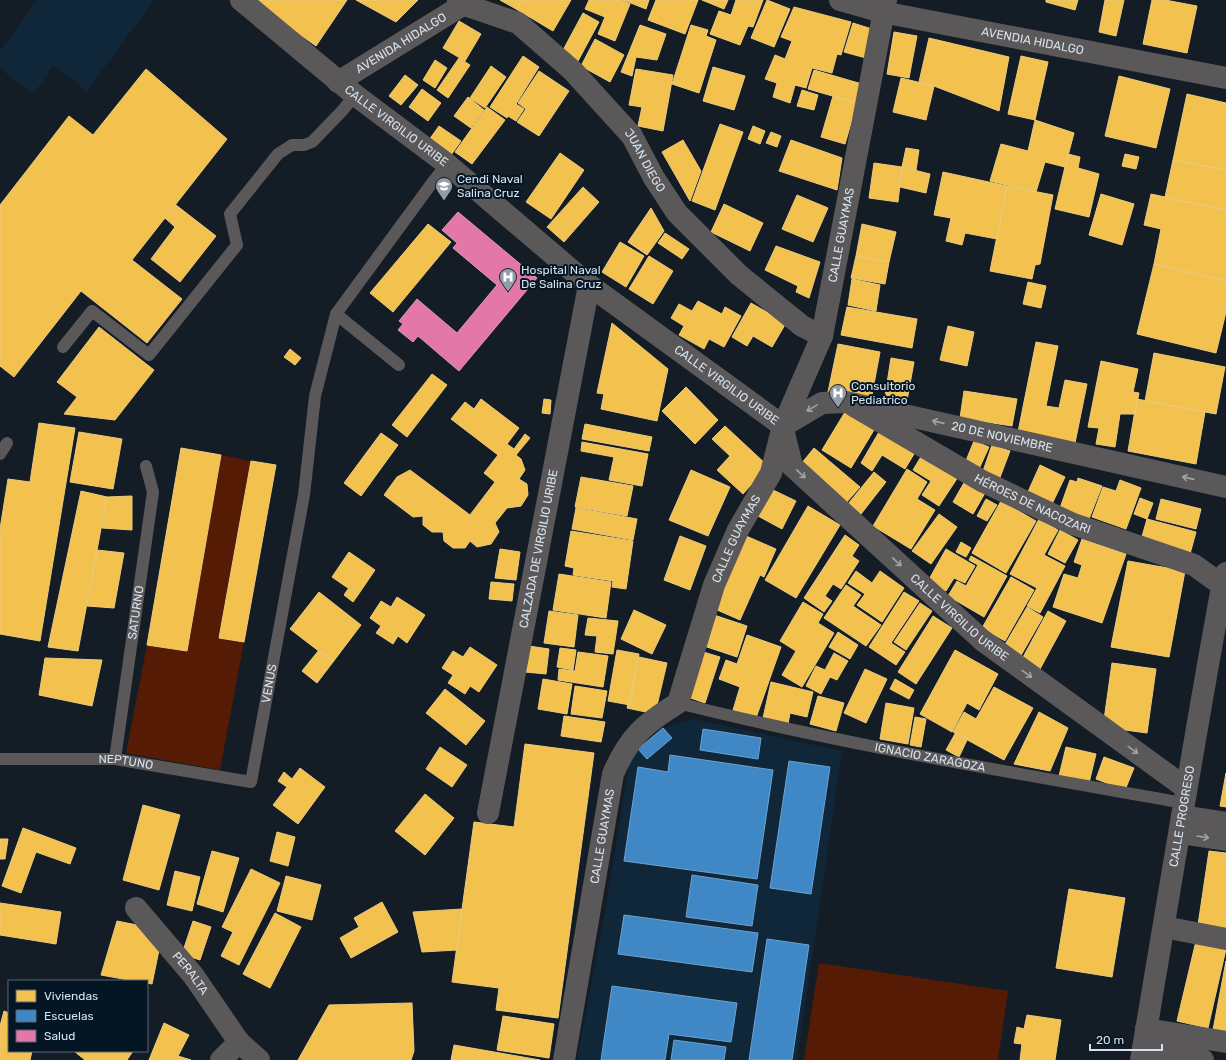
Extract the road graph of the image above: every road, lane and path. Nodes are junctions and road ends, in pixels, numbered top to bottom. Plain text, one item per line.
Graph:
1 (241, 0) edge
2 (840, 0) edge
3 (465, 1) edge
4 (884, 6) edge
5 (1226, 78) edge
6 (346, 88) junction
7 (448, 164) junction
8 (590, 285) junction
9 (336, 314) junction
10 (822, 336) junction
11 (63, 347) dead end
12 (399, 365) dead end
13 (846, 402) junction
14 (783, 426) junction
15 (6, 443) dead end
16 (0, 454) edge
17 (146, 466) dead end
18 (1226, 487) edge
19 (1225, 583) edge
20 (678, 703) junction
21 (115, 759) junction
22 (0, 760) edge
23 (251, 782) joint
24 (1183, 810) junction
25 (488, 813) dead end
26 (1226, 823) edge
27 (1226, 840) edge
28 (136, 908) dead end
29 (1164, 927) junction
30 (1226, 939) edge
31 (239, 1042) junction
32 (1226, 1042) edge
33 (1143, 1046) edge
34 (221, 1060) edge
35 (259, 1060) edge
36 (564, 1060) edge
37 (1203, 1060) edge

1 - 6 street, CALLE VIRGILIO URIBE
2 - 4 street, AVENDIA HIDALGO
3 - 6 street, AVENIDA HIDALGO
3 - 10 street, JUAN DIEGO
4 - 5 street, AVENDIA HIDALGO
4 - 10 street, CALLE GUAYMAS
6 - 7 street, CALLE VIRGILIO URIBE
6 - 11 lane
7 - 8 street, CALLE VIRGILIO URIBE
7 - 9 lane
8 - 14 street, CALLE VIRGILIO URIBE
8 - 25 street, CALZADA DE VIRGILIO URIBE
9 - 12 lane
9 - 23 lane, VENUS
10 - 14 street, CALLE GUAYMAS
13 -> 14 street, 20 DE NOVIEMBRE
18 -> 13 street, 20 DE NOVIEMBRE
13 - 19 street, HÉROES DE NACOZARI
14 - 20 street, CALLE GUAYMAS
14 -> 24 street, CALLE VIRGILIO URIBE
15 - 16 lane
17 - 21 lane, SATURNO
19 - 24 street, CALLE PROGRESO
20 - 24 lane, IGNACIO ZARAGOZA
20 - 36 street, CALLE GUAYMAS
21 - 22 lane, NEPTUNO
21 - 23 lane, NEPTUNO
24 - 26 street
24 -> 27 street
24 - 29 street, CALLE PROGRESO
28 - 31 street, PERALTA
29 - 30 street
29 - 33 street, CALLE PROGRESO
31 - 34 street
31 - 35 street, PERALTA
32 - 33 street
33 - 37 street

